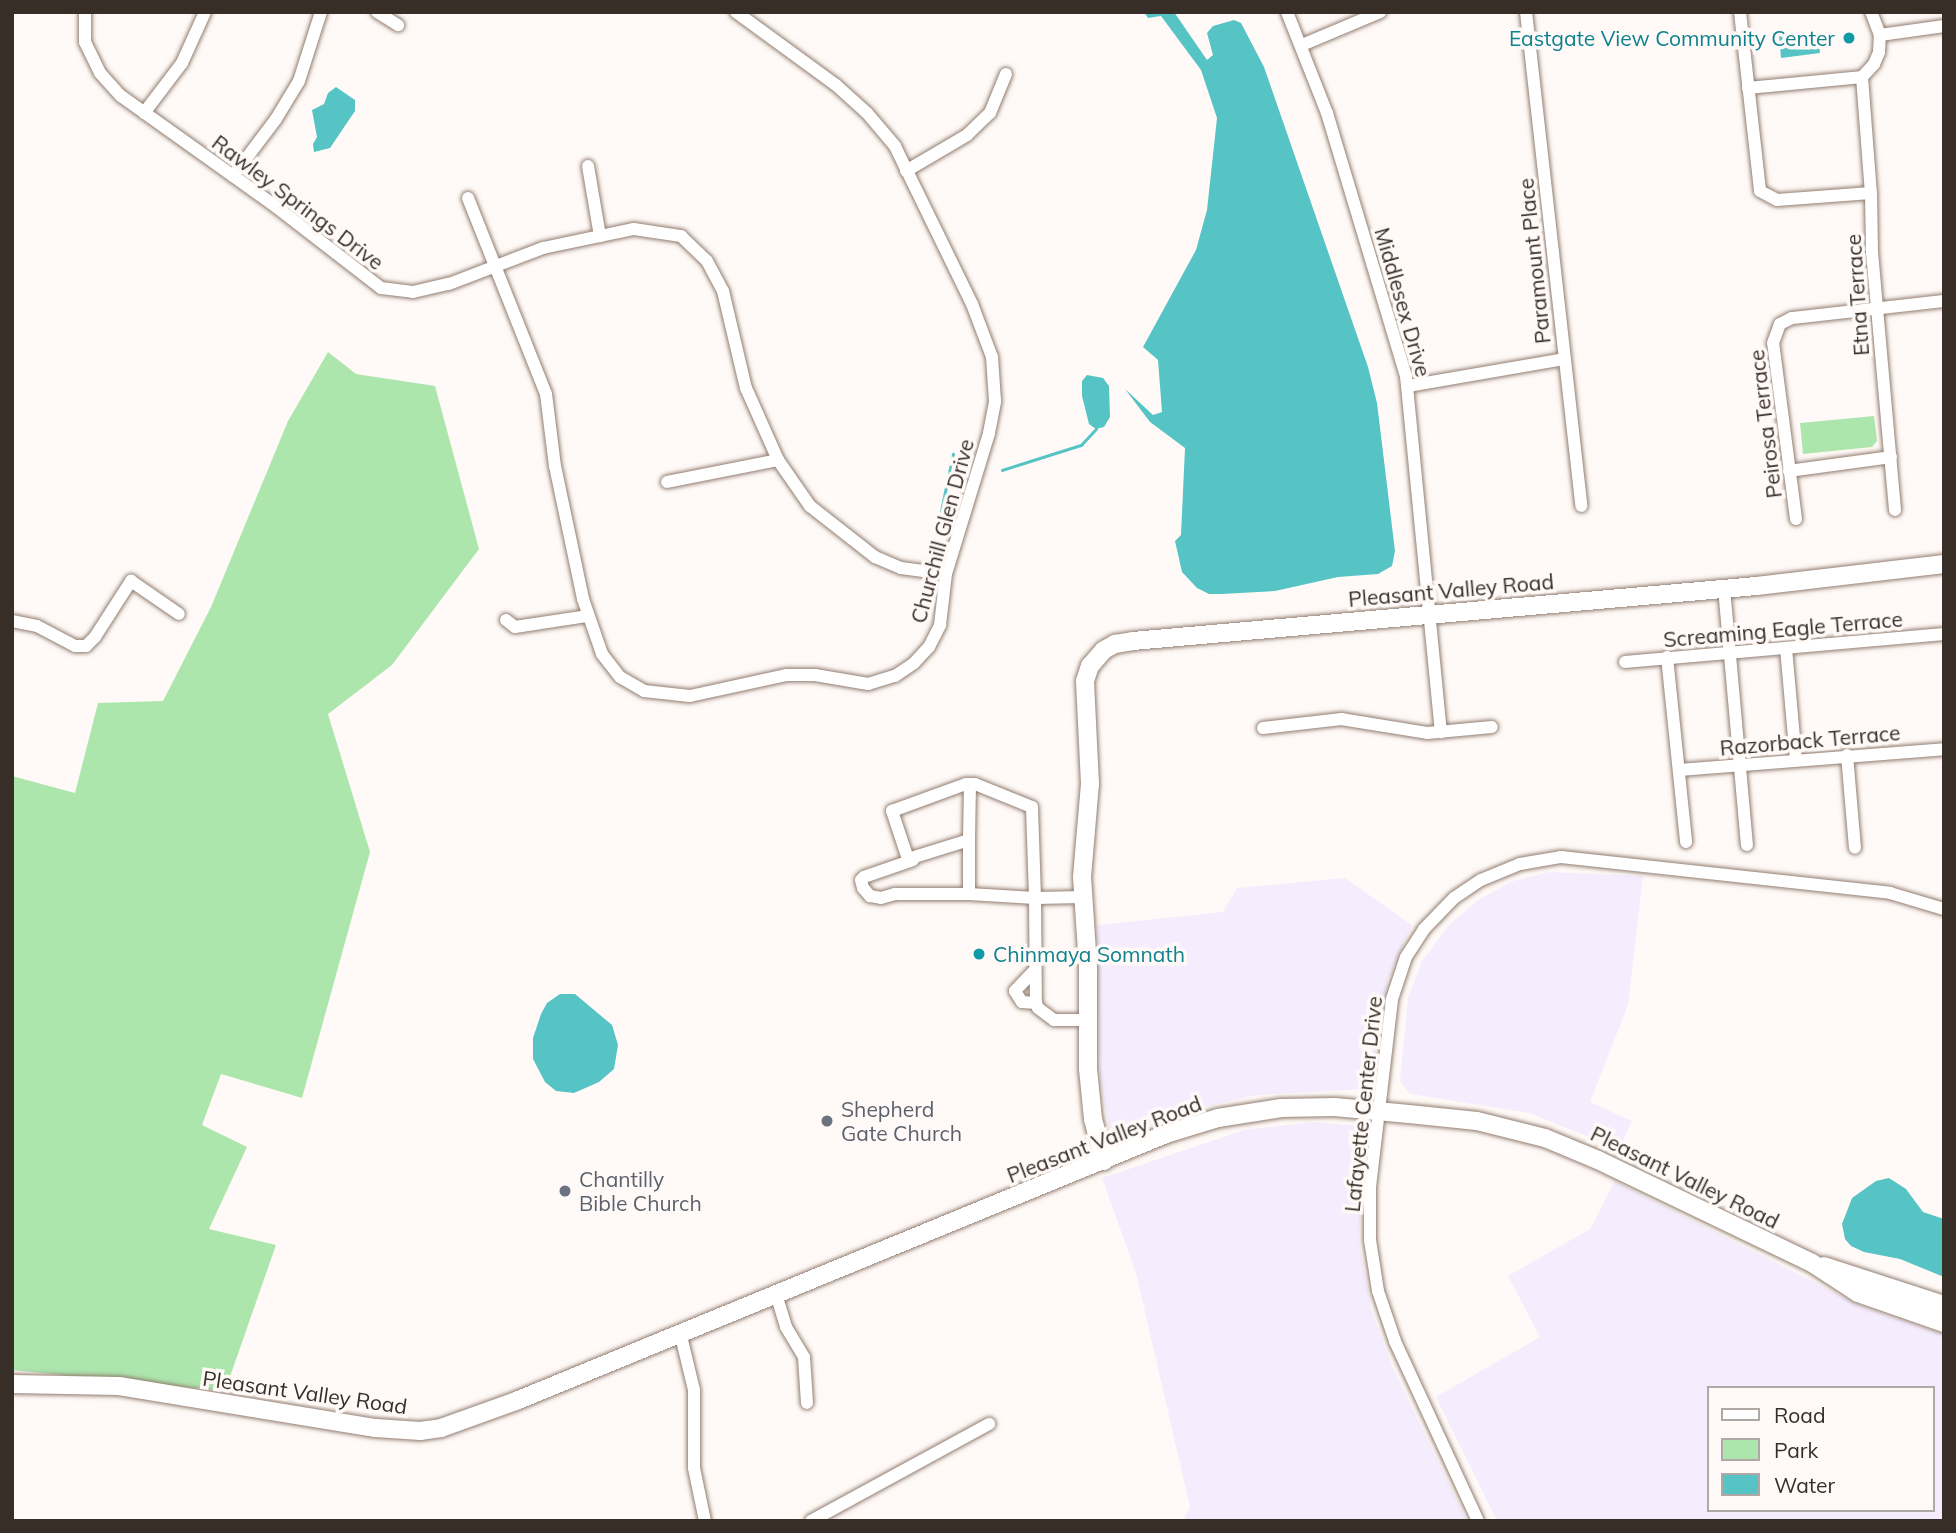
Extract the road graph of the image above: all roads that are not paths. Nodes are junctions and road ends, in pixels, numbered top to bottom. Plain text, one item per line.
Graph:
1 (85, 12) edge
2 (205, 12) edge
3 (321, 12) edge
4 (377, 12) edge
5 (736, 12) edge
6 (1287, 12) edge
7 (1380, 12) edge
8 (1526, 12) edge
9 (1740, 12) edge
10 (1871, 12) edge
11 (398, 25) dead end
12 (1944, 26) edge
13 (1880, 35) junction
14 (1302, 45) junction
15 (1006, 74) dead end
16 (1862, 77) junction
17 (1748, 88) junction
18 (144, 113) junction
19 (588, 166) dead end
20 (906, 171) junction
21 (233, 176) junction
22 (1871, 192) junction
23 (468, 198) dead end
24 (600, 236) junction
25 (494, 267) junction
26 (1944, 301) edge
27 (1877, 308) junction
28 (1564, 359) junction
29 (1408, 386) junction
30 (1891, 457) junction
31 (778, 460) junction
32 (1789, 471) junction
33 (667, 482) dead end
34 (1581, 506) dead end
35 (1895, 510) dead end
36 (1796, 519) dead end
37 (1944, 564) edge
38 (946, 574) junction
39 (1724, 588) junction
40 (179, 614) dead end
41 (1430, 614) junction
42 (588, 616) junction
43 (506, 620) dead end
44 (12, 621) edge
45 (1944, 634) edge
46 (1786, 648) junction
47 (1728, 653) junction
48 (1667, 657) junction
49 (1625, 662) dead end
50 (1492, 727) dead end
51 (1263, 728) dead end
52 (1441, 732) junction
53 (1944, 749) edge
54 (1847, 755) junction
55 (1796, 759) junction
56 (1739, 765) junction
57 (1679, 770) junction
58 (970, 784) junction
59 (969, 840) junction
60 (1686, 842) dead end
61 (1748, 845) dead end
62 (1855, 848) dead end
63 (913, 860) junction
64 (969, 894) junction
65 (1083, 897) junction
66 (1034, 898) junction
67 (1944, 909) edge
68 (1035, 970) junction
69 (1035, 1003) junction
70 (1087, 1020) junction
71 (1378, 1111) junction
72 (1104, 1161) junction
73 (1812, 1264) junction
74 (776, 1294) junction
75 (1944, 1305) edge
76 (1944, 1323) edge
77 (680, 1332) junction
78 (12, 1384) edge
79 (807, 1403) dead end
80 (989, 1424) dead end
81 (705, 1521) edge
82 (811, 1521) edge
83 (1478, 1521) edge

1 - 18 street, Rawley Springs Drive
2 - 18 street
3 - 21 street
4 - 11 street
5 - 20 street, Churchill Glen Drive
6 - 14 street, Middlesex Drive
7 - 14 street
8 - 28 street, Paramount Place
9 - 17 street
10 - 13 street
12 - 13 street
13 - 16 street
14 - 29 street, Middlesex Drive
15 - 20 street
16 - 17 street
16 - 22 street, Etna Terrace
17 - 22 street
18 - 21 street, Rawley Springs Drive
19 - 24 street
20 - 38 street, Churchill Glen Drive
21 - 25 street, Rawley Springs Drive
22 - 27 street, Etna Terrace
23 - 25 street, Churchill Glen Drive
24 - 25 street, Rawley Springs Drive
24 - 31 street, Rawley Springs Drive
25 - 42 street, Churchill Glen Drive
26 - 27 street, Peirosa Terrace
27 - 30 street, Etna Terrace
27 - 32 street, Peirosa Terrace
28 - 29 street
28 - 34 street, Paramount Place
29 - 41 street, Middlesex Drive
30 - 32 street
30 - 35 street, Etna Terrace
31 - 33 street
31 - 38 street, Rawley Springs Drive
32 - 36 street, Peirosa Terrace
37 - 39 main road, Pleasant Valley Road
38 - 42 street, Churchill Glen Drive
39 - 41 main road, Pleasant Valley Road
39 - 47 street
40 - 44 street
41 - 52 street, Middlesex Drive
41 - 65 main road, Pleasant Valley Road
42 - 43 street
45 - 46 street, Screaming Eagle Terrace
46 - 47 street, Screaming Eagle Terrace
46 - 55 street
47 - 48 street, Screaming Eagle Terrace
47 - 56 street
48 - 49 street, Screaming Eagle Terrace
48 - 57 street
50 - 52 street
51 - 52 street
53 - 54 street, Razorback Terrace
54 - 55 street, Razorback Terrace
54 - 62 street
55 - 56 street, Razorback Terrace
56 - 57 street, Razorback Terrace
56 - 61 street
57 - 60 street
58 - 59 street
58 - 63 street
58 - 66 street
59 - 63 street
59 - 64 street
63 - 64 street
64 - 66 street
65 - 66 street
65 - 70 main road, Pleasant Valley Road
66 - 68 street
67 - 71 street, Lafayette Center Drive
68 - 69 street
68 - 69 street
69 - 70 street
70 - 72 main road, Pleasant Valley Road
71 - 72 main road, Pleasant Valley Road
71 - 73 main road, Pleasant Valley Road
71 - 83 street, Lafayette Center Drive
72 - 74 main road, Pleasant Valley Road
73 - 75 main road, Pleasant Valley Road
73 - 76 main road, Pleasant Valley Road
74 - 77 main road, Pleasant Valley Road
74 - 79 street
77 - 78 main road, Pleasant Valley Road
77 - 81 street
80 - 82 street

